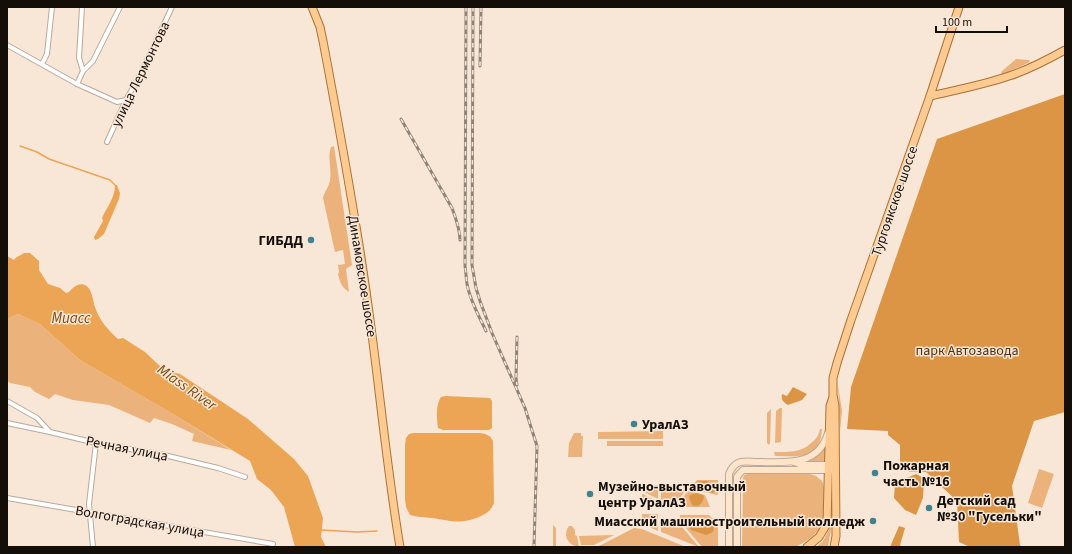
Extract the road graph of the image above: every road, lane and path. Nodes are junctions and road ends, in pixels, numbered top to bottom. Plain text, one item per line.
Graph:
1 (52, 7) edge
2 (82, 7) edge
3 (120, 7) edge
4 (172, 7) edge
5 (312, 7) edge
6 (960, 7) edge
7 (7, 45) edge
8 (1065, 50) edge
9 (42, 64) junction
10 (83, 72) junction
11 (77, 84) junction
12 (930, 96) junction
13 (126, 100) junction
14 (107, 142) dead end
15 (833, 395) junction
16 (7, 401) edge
17 (7, 423) edge
18 (830, 427) junction
19 (50, 432) junction
20 (96, 443) junction
21 (792, 462) junction
22 (832, 468) junction
23 (245, 477) dead end
24 (7, 498) edge
25 (89, 512) junction
26 (273, 544) dead end
27 (835, 546) edge
28 (93, 547) edge
29 (400, 547) edge
30 (728, 547) edge
31 (738, 547) edge
32 (807, 547) edge

1 - 9 street
2 - 10 street
3 - 10 street
4 - 13 street, улица Лермонтова
5 - 29 main road, Динамовское шоссе
6 - 12 main road, Тургоякское шоссе
7 - 9 street
8 - 12 main road
9 - 11 street
10 - 11 street
11 - 13 street
12 - 15 main road, Тургоякское шоссе
13 - 14 street, улица Лермонтова
15 - 18 main road, Тургоякское шоссе
15 - 22 main road, Тургоякское шоссе
16 - 19 street
17 - 19 street, Речная улица
18 - 21 main road
18 - 22 main road, Тургоякское шоссе
19 - 20 street, Речная улица
20 - 23 street, Речная улица
20 - 25 street
21 - 22 main road
21 - 30 main road
22 - 27 main road
22 - 31 main road
22 - 32 main road
24 - 25 street, Волгоградская улица
25 - 26 street, Волгоградская улица
25 - 28 street

